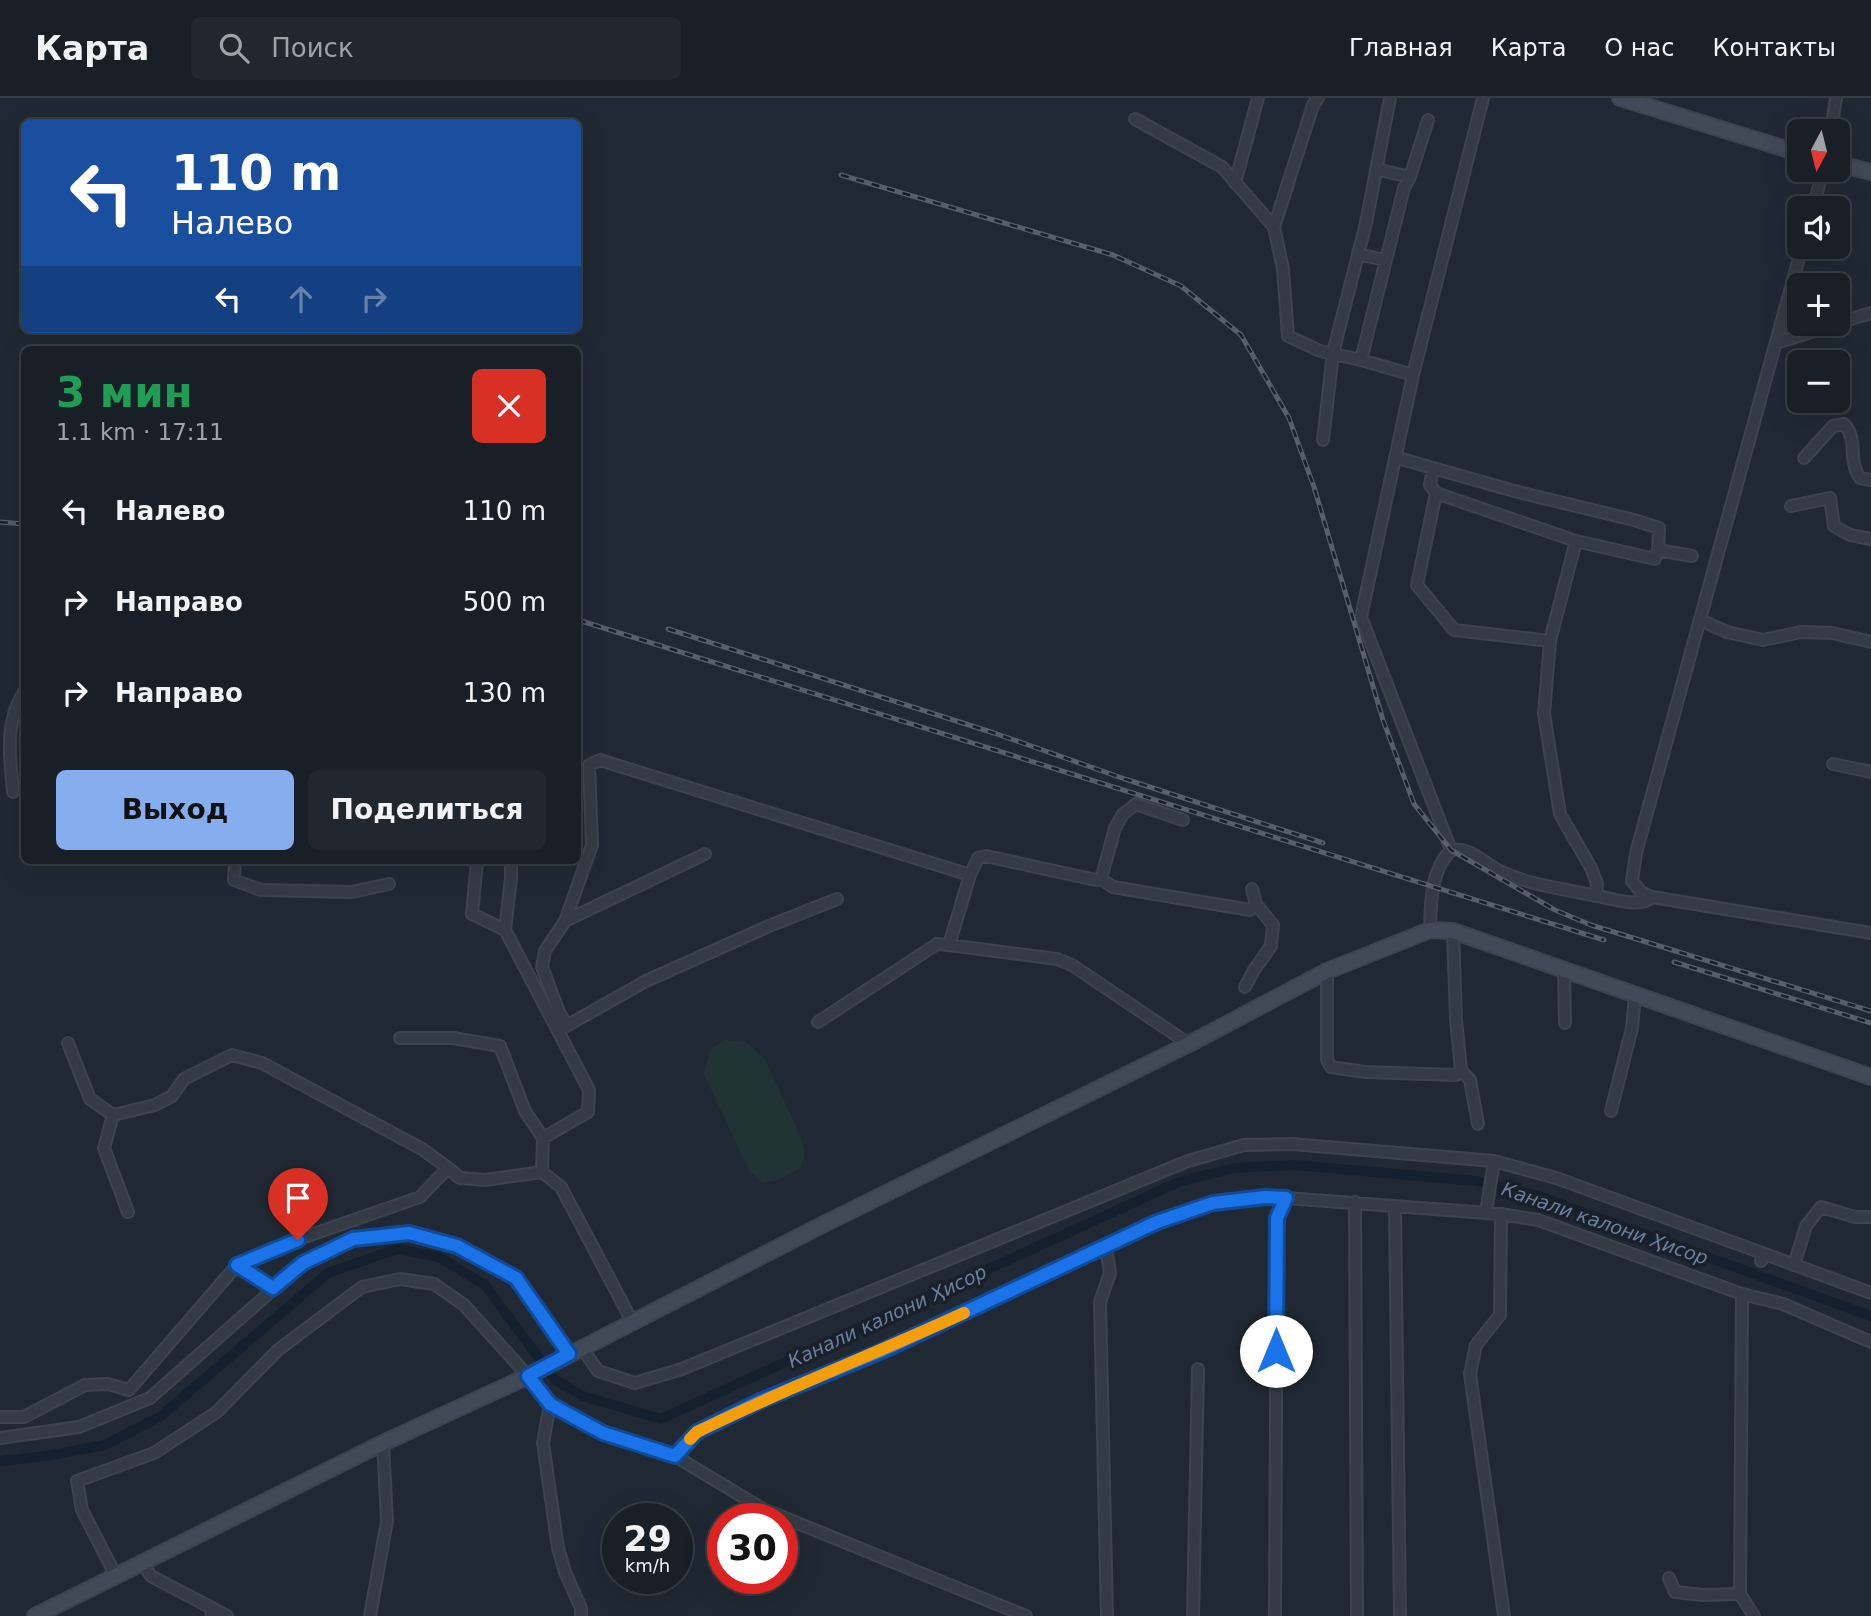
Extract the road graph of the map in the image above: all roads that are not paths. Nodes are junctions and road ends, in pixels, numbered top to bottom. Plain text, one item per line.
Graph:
1 (1258, 98) edge
2 (1318, 98) edge
3 (1390, 98) edge
4 (1483, 98) edge
5 (1620, 98) edge
6 (1836, 98) edge
7 (1833, 119) edge
8 (1135, 120) dead end
9 (1428, 120) dead end
10 (1787, 148) edge
11 (1850, 167) edge
12 (1376, 169) junction
13 (1871, 172) edge
14 (1410, 177) junction
15 (1235, 183) junction
16 (1274, 227) junction
17 (1358, 254) junction
18 (1799, 259) edge
19 (1385, 260) junction
20 (1871, 313) edge
21 (1850, 320) edge
22 (1798, 336) edge
23 (1776, 343) junction
24 (1333, 354) junction
25 (1361, 360) junction
26 (1413, 375) junction
27 (1323, 440) dead end
28 (1395, 457) junction
29 (1804, 458) dead end
30 (1433, 468) junction
31 (1871, 480) edge
32 (1436, 493) junction
33 (1791, 506) dead end
34 (1871, 539) edge
35 (1576, 541) junction
36 (1658, 550) junction
37 (1692, 556) dead end
38 (1700, 620) junction
39 (1550, 641) junction
40 (1871, 642) edge
41 (21, 696) edge
42 (4, 735) edge
43 (1833, 764) dead end
44 (1871, 772) edge
45 (13, 792) dead end
46 (1182, 820) dead end
47 (1451, 850) junction
48 (705, 854) dead end
49 (235, 864) edge
50 (477, 864) edge
51 (511, 864) edge
52 (970, 876) junction
53 (1101, 879) junction
54 (389, 884) dead end
55 (1252, 889) dead end
56 (1596, 896) junction
57 (1652, 897) junction
58 (837, 899) dead end
59 (1256, 904) junction
60 (565, 921) junction
61 (505, 930) junction
62 (1430, 930) junction
63 (1452, 931) junction
64 (1871, 933) edge
65 (949, 945) junction
66 (1564, 970) junction
67 (1327, 971) junction
68 (1245, 988) dead end
69 (1635, 995) junction
70 (818, 1023) dead end
71 (1565, 1023) dead end
72 (562, 1028) junction
73 (400, 1038) dead end
74 (68, 1043) dead end
75 (1189, 1044) junction
76 (1461, 1070) junction
77 (1871, 1077) edge
78 (1611, 1111) dead end
79 (113, 1115) junction
80 (1478, 1124) dead end
81 (543, 1138) junction
82 (1493, 1165) junction
83 (448, 1167) junction
84 (542, 1171) junction
85 (1286, 1198) junction
86 (1355, 1202) junction
87 (1395, 1207) junction
88 (1487, 1209) junction
89 (128, 1212) dead end
90 (1501, 1214) junction
91 (1871, 1217) edge
92 (1106, 1247) junction
93 (237, 1265) junction
94 (1794, 1265) junction
95 (273, 1288) junction
96 (1871, 1293) edge
97 (1742, 1294) junction
98 (634, 1323) junction
99 (1871, 1342) edge
100 (575, 1351) junction
101 (1198, 1369) dead end
102 (528, 1376) junction
103 (550, 1404) junction
104 (0, 1417) edge
105 (0, 1438) edge
106 (383, 1443) junction
107 (675, 1456) junction
108 (142, 1563) junction
109 (116, 1576) junction
110 (1669, 1578) dead end
111 (1740, 1594) junction
112 (211, 1611) edge
113 (36, 1616) edge
114 (228, 1616) edge
115 (370, 1616) edge
116 (581, 1616) edge
117 (1026, 1616) edge
118 (1107, 1616) edge
119 (1193, 1616) edge
120 (1275, 1616) edge
121 (1357, 1616) edge
122 (1400, 1616) edge
123 (1504, 1616) edge
124 (1754, 1616) edge

1 - 15 street
2 - 16 street
3 - 12 street
4 - 26 street
5 - 10 main road
6 - 7 street
8 - 15 street
9 - 14 street
11 - 13 main road
12 - 14 street
12 - 17 street
14 - 19 street
15 - 16 street
16 - 24 street
17 - 19 street
17 - 24 street
18 - 23 street
19 - 25 street
20 - 21 street
22 - 23 street
23 - 38 street
24 - 25 street
24 - 27 street
25 - 26 street
26 - 28 street
28 - 30 street
28 - 47 street
29 - 31 street
30 - 32 street
30 - 36 street
32 - 35 street
32 - 39 street
33 - 34 street
35 - 36 street
35 - 39 street
36 - 37 street
38 - 40 street
38 - 57 street
39 - 56 street
41 - 42 street
42 - 45 street
43 - 44 street
46 - 53 street
47 - 56 street
47 - 62 street
48 - 60 street
49 - 54 street
50 - 61 street
51 - 61 street
52 - 53 street
52 - 60 street
52 - 65 street
53 - 59 street
55 - 59 street
56 - 57 street
57 - 64 street
58 - 72 street
59 - 68 street
60 - 72 street
61 - 72 street
62 - 63 main road
62 - 67 main road
63 - 66 main road
63 - 76 street
65 - 70 street
65 - 75 street
66 - 69 main road
66 - 71 street
67 - 75 main road
67 - 76 street
69 - 77 main road
69 - 78 street
72 - 81 street
73 - 81 street
74 - 79 street
75 - 98 main road
76 - 80 street
79 - 83 street
79 - 89 street
81 - 84 street
82 - 88 street
82 - 94 street
82 - 100 street
83 - 84 street
83 - 93 street
84 - 98 street
85 - 86 street
85 - 92 street
85 - 120 street
86 - 87 street
86 - 121 street
87 - 88 street
87 - 122 street
88 - 90 street
90 - 97 street
90 - 123 street
91 - 94 street
92 - 107 street
92 - 118 street
93 - 95 street
93 - 104 street
94 - 96 street
95 - 100 street
95 - 105 street
97 - 99 street
97 - 111 street
98 - 100 main road
100 - 102 main road
101 - 119 street
102 - 103 street
102 - 106 main road
102 - 109 street
103 - 107 street
103 - 116 street
106 - 108 main road
106 - 115 street
107 - 117 street
108 - 109 main road
108 - 112 street
109 - 113 main road
110 - 111 street
111 - 124 street
112 - 114 street

